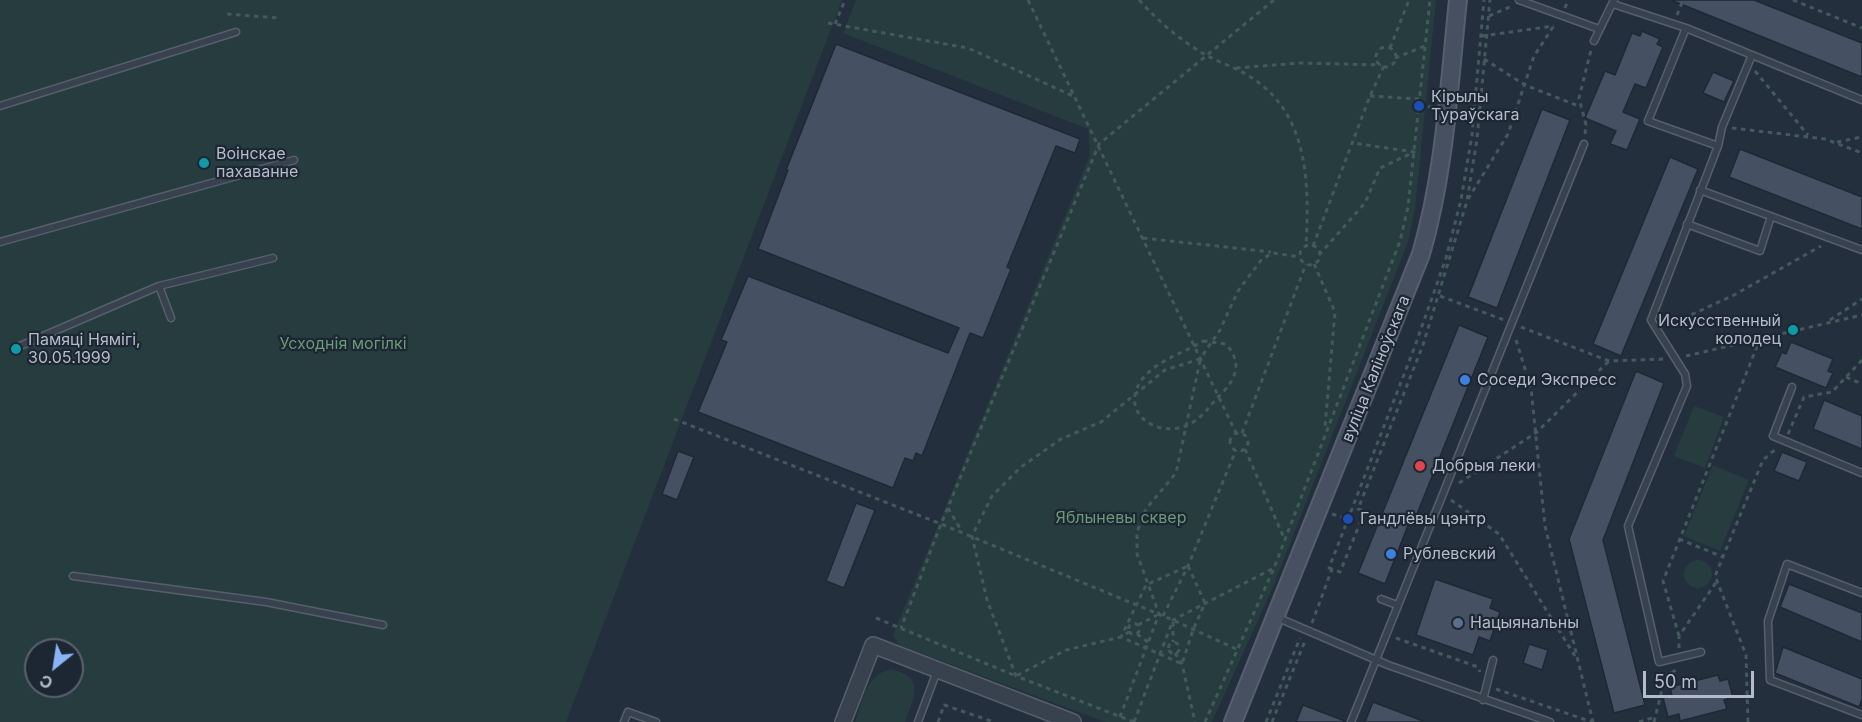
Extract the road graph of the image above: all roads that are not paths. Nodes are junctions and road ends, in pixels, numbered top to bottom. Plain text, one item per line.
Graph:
1 (1458, 0) edge
2 (1520, 1) edge
3 (1613, 2) edge
4 (1686, 28) junction
5 (1599, 29) junction
6 (236, 32) dead end
7 (1594, 41) road end
8 (1752, 55) junction
9 (1862, 100) edge
10 (0, 106) edge
11 (1584, 144) road end
12 (1718, 146) junction
13 (294, 160) dead end
14 (1700, 190) junction
15 (1772, 216) junction
16 (1687, 224) junction
17 (0, 242) edge
18 (1862, 250) edge
19 (273, 258) dead end
20 (159, 286) junction
21 (171, 318) dead end
22 (20, 346) dead end
23 (1792, 387) dead end
24 (1862, 472) edge
25 (73, 576) dead end
26 (1862, 593) edge
27 (1381, 599) dead end
28 (1397, 605) junction
29 (1276, 616) junction
30 (383, 625) dead end
31 (1701, 652) dead end
32 (1376, 660) junction
33 (1493, 660) dead end
34 (937, 670) junction
35 (1483, 700) junction
36 (1862, 715) edge
37 (1538, 720) edge
38 (624, 722) edge
39 (656, 722) edge
40 (843, 722) edge
41 (918, 722) edge
42 (1072, 722) edge
43 (1233, 722) edge
44 (1351, 722) edge
45 (1550, 722) edge

1 - 29 main road, вуліца Каліноўскага
2 - 5 lane
3 - 4 lane
3 - 5 lane
4 - 8 lane
4 - 12 lane
5 - 7 lane
6 - 10 lane
8 - 9 lane
8 - 12 lane
11 - 28 lane
12 - 14 lane
13 - 17 lane
14 - 15 lane
14 - 16 lane
15 - 16 lane
15 - 18 lane
16 - 31 lane
19 - 20 lane
20 - 21 lane
20 - 22 lane
23 - 24 lane
25 - 30 lane
26 - 36 lane
27 - 28 lane
28 - 32 lane
29 - 32 lane
29 - 43 main road, вуліца Каліноўскага
32 - 35 lane
32 - 44 lane
33 - 35 lane
34 - 40 street
34 - 41 lane
34 - 42 street
35 - 37 lane
37 - 45 lane
38 - 39 lane

